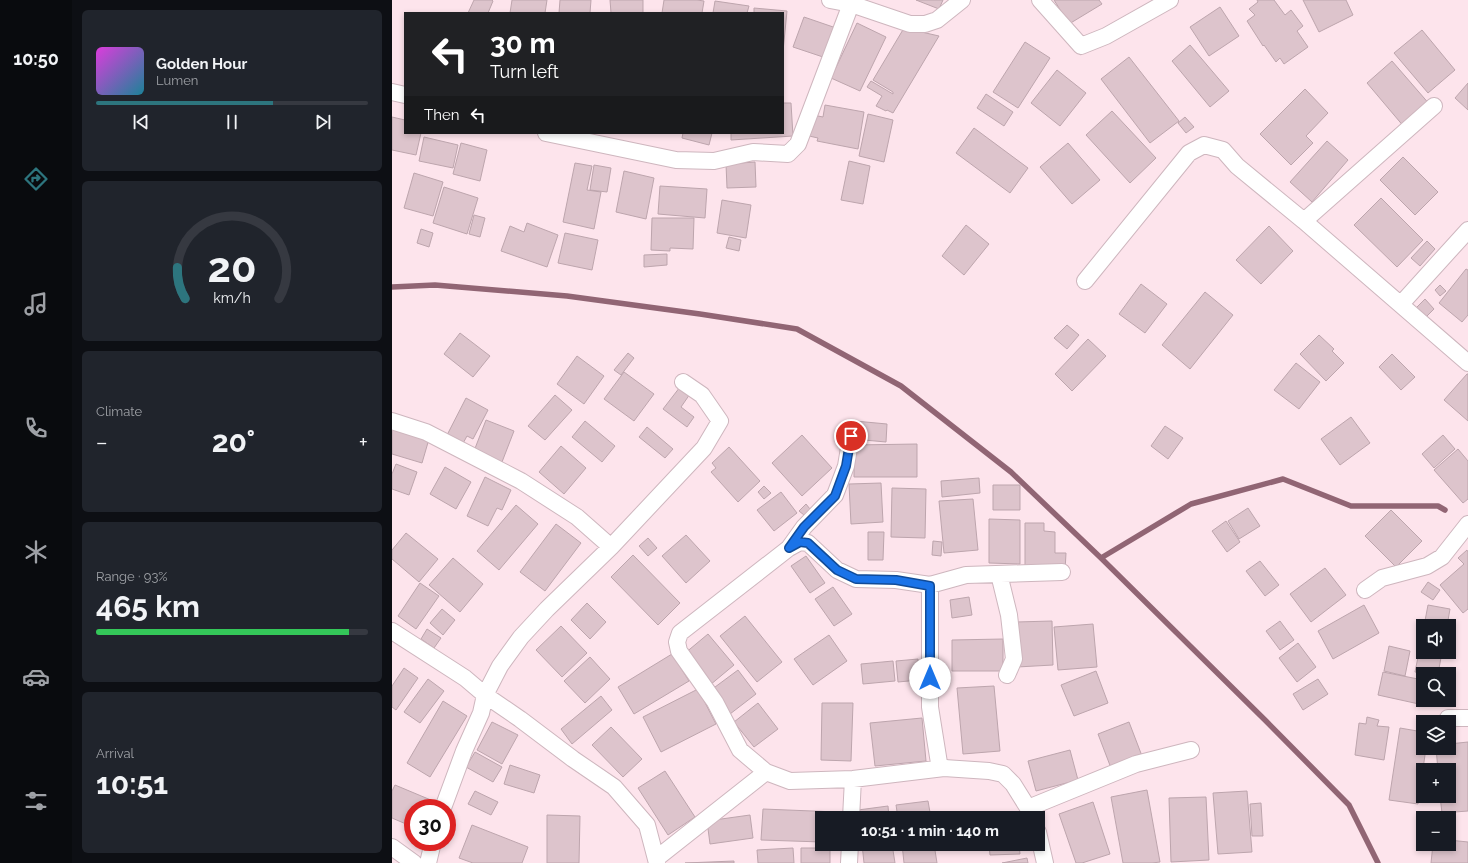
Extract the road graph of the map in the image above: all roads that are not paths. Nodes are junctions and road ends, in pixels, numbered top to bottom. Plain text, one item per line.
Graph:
1 (830, 0) edge
2 (962, 0) edge
3 (1040, 0) edge
4 (1170, 0) edge
5 (851, 4) junction
6 (392, 92) edge
7 (404, 95) edge
8 (1434, 106) dead end
9 (551, 134) edge
10 (1304, 221) junction
11 (1468, 230) edge
12 (1085, 281) dead end
13 (1401, 304) junction
14 (1468, 363) edge
15 (683, 382) dead end
16 (392, 421) edge
17 (851, 436) dead end
18 (1468, 524) edge
19 (611, 547) junction
20 (789, 548) junction
21 (1062, 572) dead end
22 (999, 574) junction
23 (930, 586) junction
24 (1365, 590) dead end
25 (392, 631) edge
26 (1007, 675) dead end
27 (485, 695) junction
28 (1456, 718) edge
29 (1468, 718) edge
30 (1191, 750) dead end
31 (944, 768) junction
32 (766, 772) junction
33 (853, 780) junction
34 (446, 799) edge
35 (851, 811) edge
36 (1029, 811) edge
37 (1034, 811) edge
38 (392, 847) edge
39 (431, 851) edge
40 (850, 851) edge
41 (1042, 851) edge
42 (657, 860) edge
43 (414, 863) edge
44 (428, 863) edge
45 (849, 863) edge
46 (1045, 863) edge

1 - 5 street
2 - 5 street
3 - 4 street
5 - 9 street
6 - 7 street
8 - 10 street
10 - 12 street
10 - 13 street
11 - 13 street
13 - 14 street
15 - 19 street
16 - 19 street
17 - 20 street
18 - 24 street
19 - 27 street
20 - 23 street
20 - 32 street
21 - 22 street
22 - 23 street
22 - 26 street
23 - 31 street
25 - 27 street
27 - 34 street
27 - 42 street
28 - 29 street
30 - 37 street
31 - 33 street
31 - 36 street
32 - 33 street
32 - 42 street
33 - 35 street
38 - 43 street
39 - 44 street
40 - 45 street
41 - 46 street

